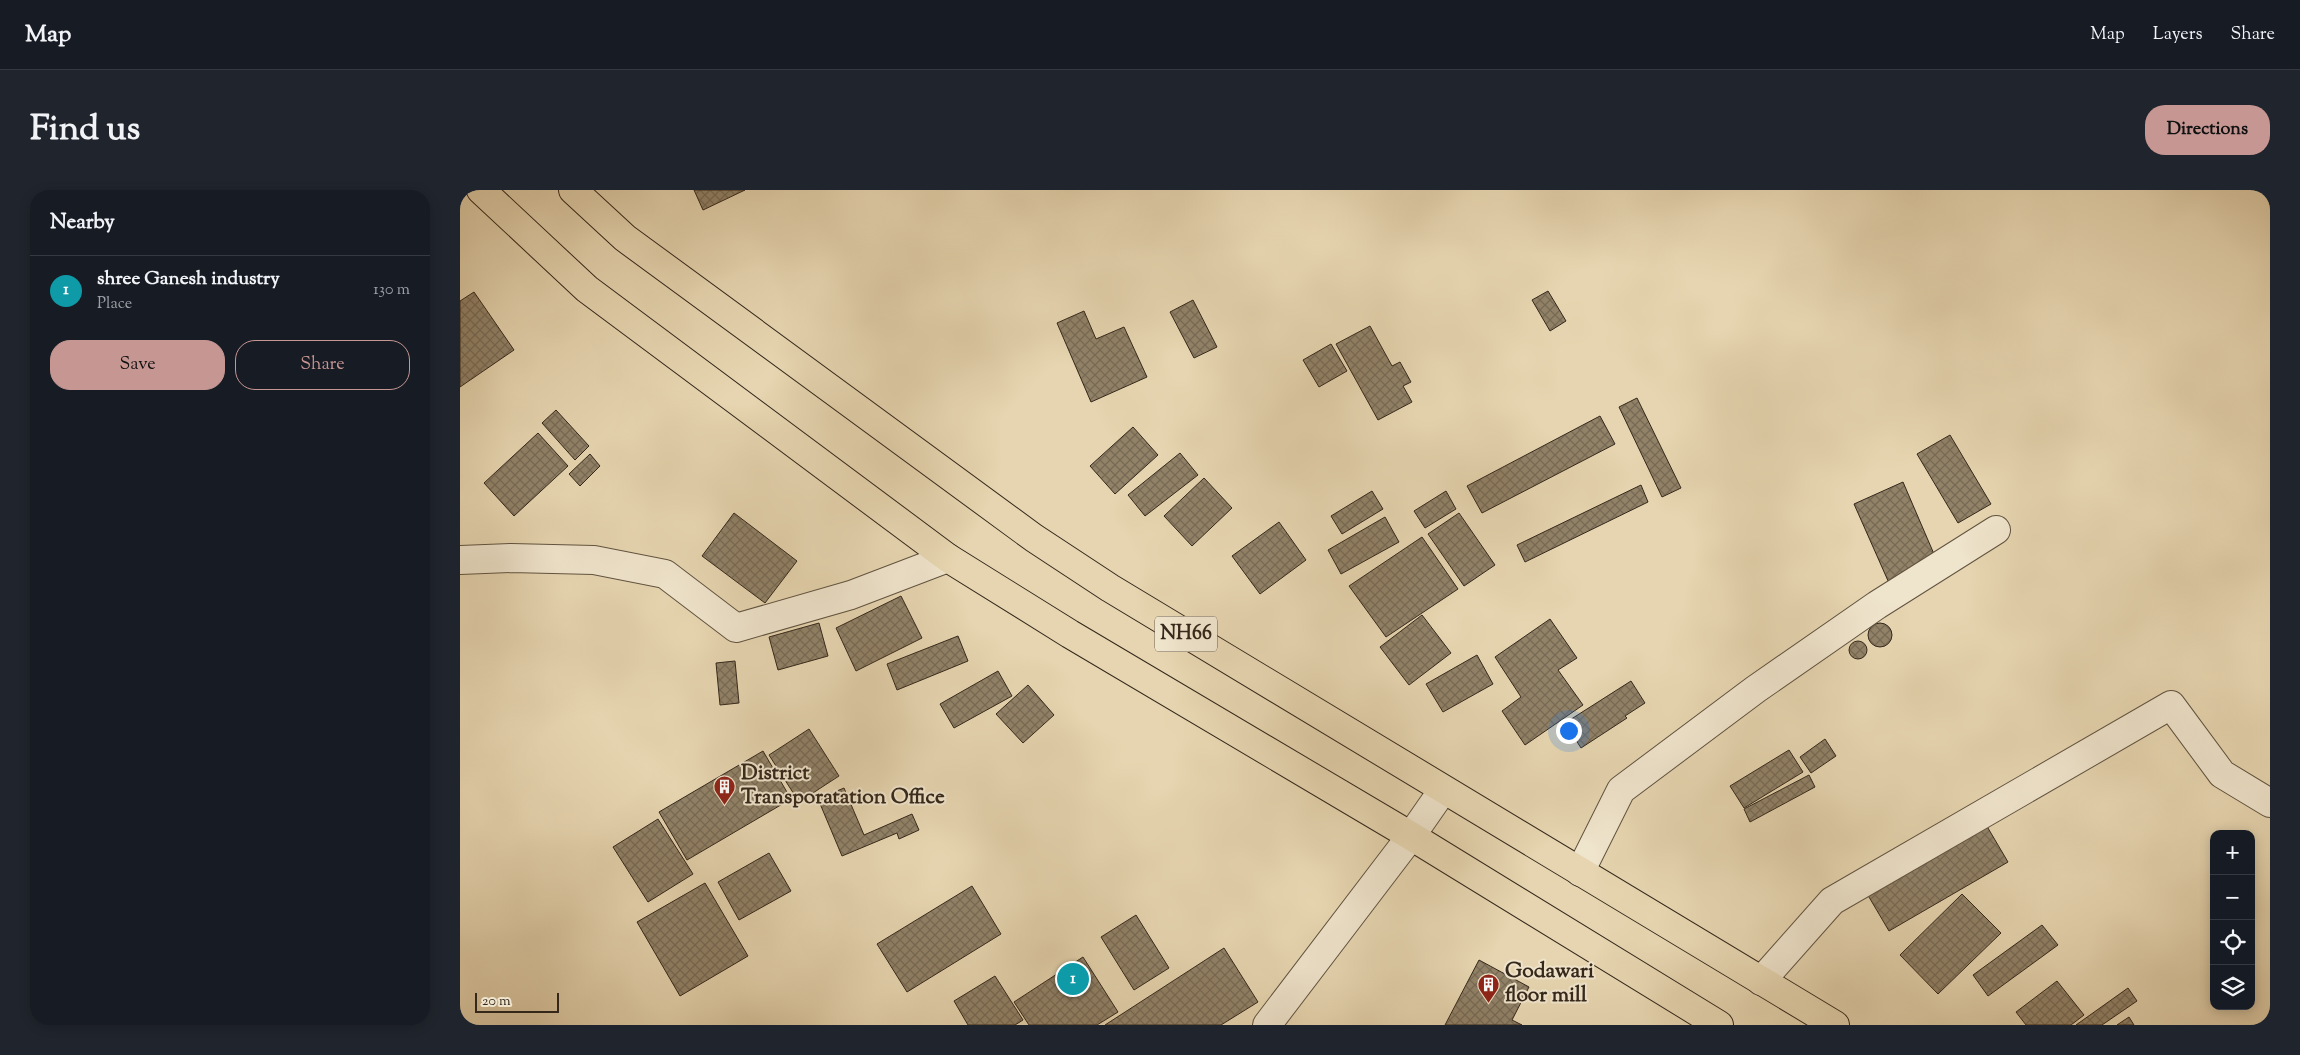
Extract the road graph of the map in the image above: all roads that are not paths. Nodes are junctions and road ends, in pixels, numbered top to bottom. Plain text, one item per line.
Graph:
1 (481, 190) edge
2 (573, 190) edge
3 (1996, 530) dead end
4 (948, 558) junction
5 (460, 560) edge
6 (1443, 790) junction
7 (2270, 803) edge
8 (1411, 836) junction
9 (1580, 872) junction
10 (1761, 981) junction
11 (1267, 1025) edge
12 (1719, 1025) edge
13 (1835, 1025) edge

1 - 4 highway, NH66
2 - 6 highway, NH66
3 - 9 street
4 - 5 street
4 - 8 highway, NH66
6 - 8 street
6 - 9 highway, NH66
7 - 10 street
8 - 11 street
8 - 12 highway, NH66
9 - 10 highway, NH66
10 - 13 highway, NH66

